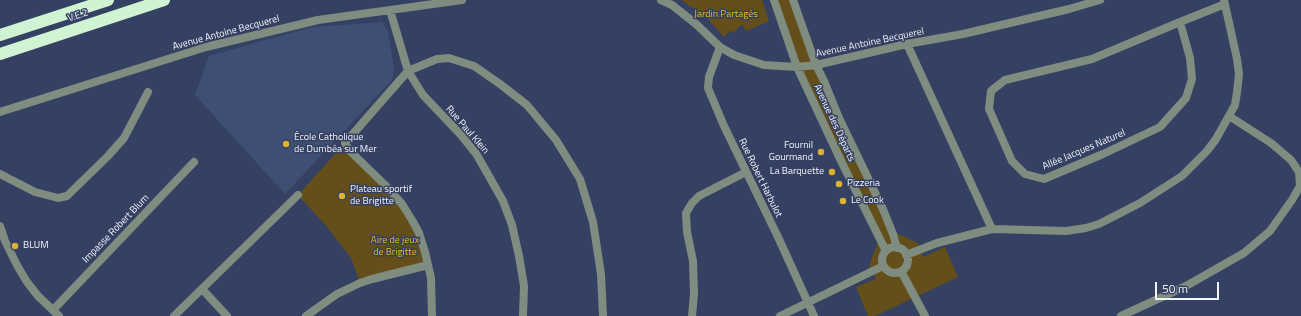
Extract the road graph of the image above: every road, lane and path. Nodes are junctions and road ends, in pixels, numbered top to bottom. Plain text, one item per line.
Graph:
1 (108, 0) edge
2 (164, 0) edge
3 (462, 0) edge
4 (661, 0) edge
5 (774, 0) edge
6 (793, 0) edge
7 (1100, 0) edge
8 (1224, 2) edge
9 (390, 10) junction
10 (1180, 22) junction
11 (0, 35) edge
12 (907, 44) junction
13 (720, 47) junction
14 (0, 54) edge
15 (816, 65) junction
16 (797, 67) junction
17 (408, 71) junction
18 (148, 92) dead end
19 (0, 112) edge
20 (1229, 116) junction
21 (194, 162) dead end
22 (746, 172) junction
23 (0, 174) edge
24 (298, 195) dead end
25 (0, 226) edge
26 (992, 229) junction
27 (897, 248) junction
28 (886, 251) junction
29 (906, 255) junction
30 (428, 265) junction
31 (883, 266) junction
32 (901, 270) junction
33 (202, 289) junction
34 (807, 302) junction
35 (53, 310) junction
36 (59, 316) edge
37 (174, 316) edge
38 (227, 316) edge
39 (306, 316) edge
40 (432, 316) edge
41 (523, 316) edge
42 (603, 316) edge
43 (692, 316) edge
44 (780, 316) edge
45 (814, 316) edge
46 (925, 316) edge
47 (1121, 316) edge

1 - 11 highway, V.E.2
2 - 14 highway, V.E.2
3 - 9 street, Avenue Antoine Becquerel
4 - 13 street, Avenue Antoine Becquerel
5 - 16 street, Avenue des Départs
6 - 15 street, Avenue des Départs
7 - 12 street, Avenue Antoine Becquerel
8 - 10 street, Allée Jacques Naturel
8 - 20 street
9 - 17 street, Rue Paul Klein
9 - 19 street, Avenue Antoine Becquerel
10 - 10 street, Allée Jacques Naturel
12 - 15 street, Avenue Antoine Becquerel
12 - 26 street
13 - 16 street, Avenue Antoine Becquerel
13 - 22 street, Rue Robert Harbulot
15 - 16 street, Avenue Antoine Becquerel
15 - 27 street, Avenue des Départs
16 - 28 street, Avenue des Départs
17 - 30 street
17 - 41 street, Rue Paul Klein
17 - 42 street
18 - 23 street
20 - 26 street
20 - 47 street
21 - 35 street, Impasse Robert Blum
22 - 34 street, Rue Robert Harbulot
22 - 43 street
24 - 33 street
25 - 35 street
26 - 29 street
27 - 28 street
27 - 29 street
28 - 31 street
29 - 32 street
30 - 39 street
30 - 40 street
31 - 32 street
31 - 34 street
32 - 46 street
33 - 37 street
33 - 38 street
34 - 44 street
34 - 45 street, Rue Robert Harbulot
35 - 36 street

